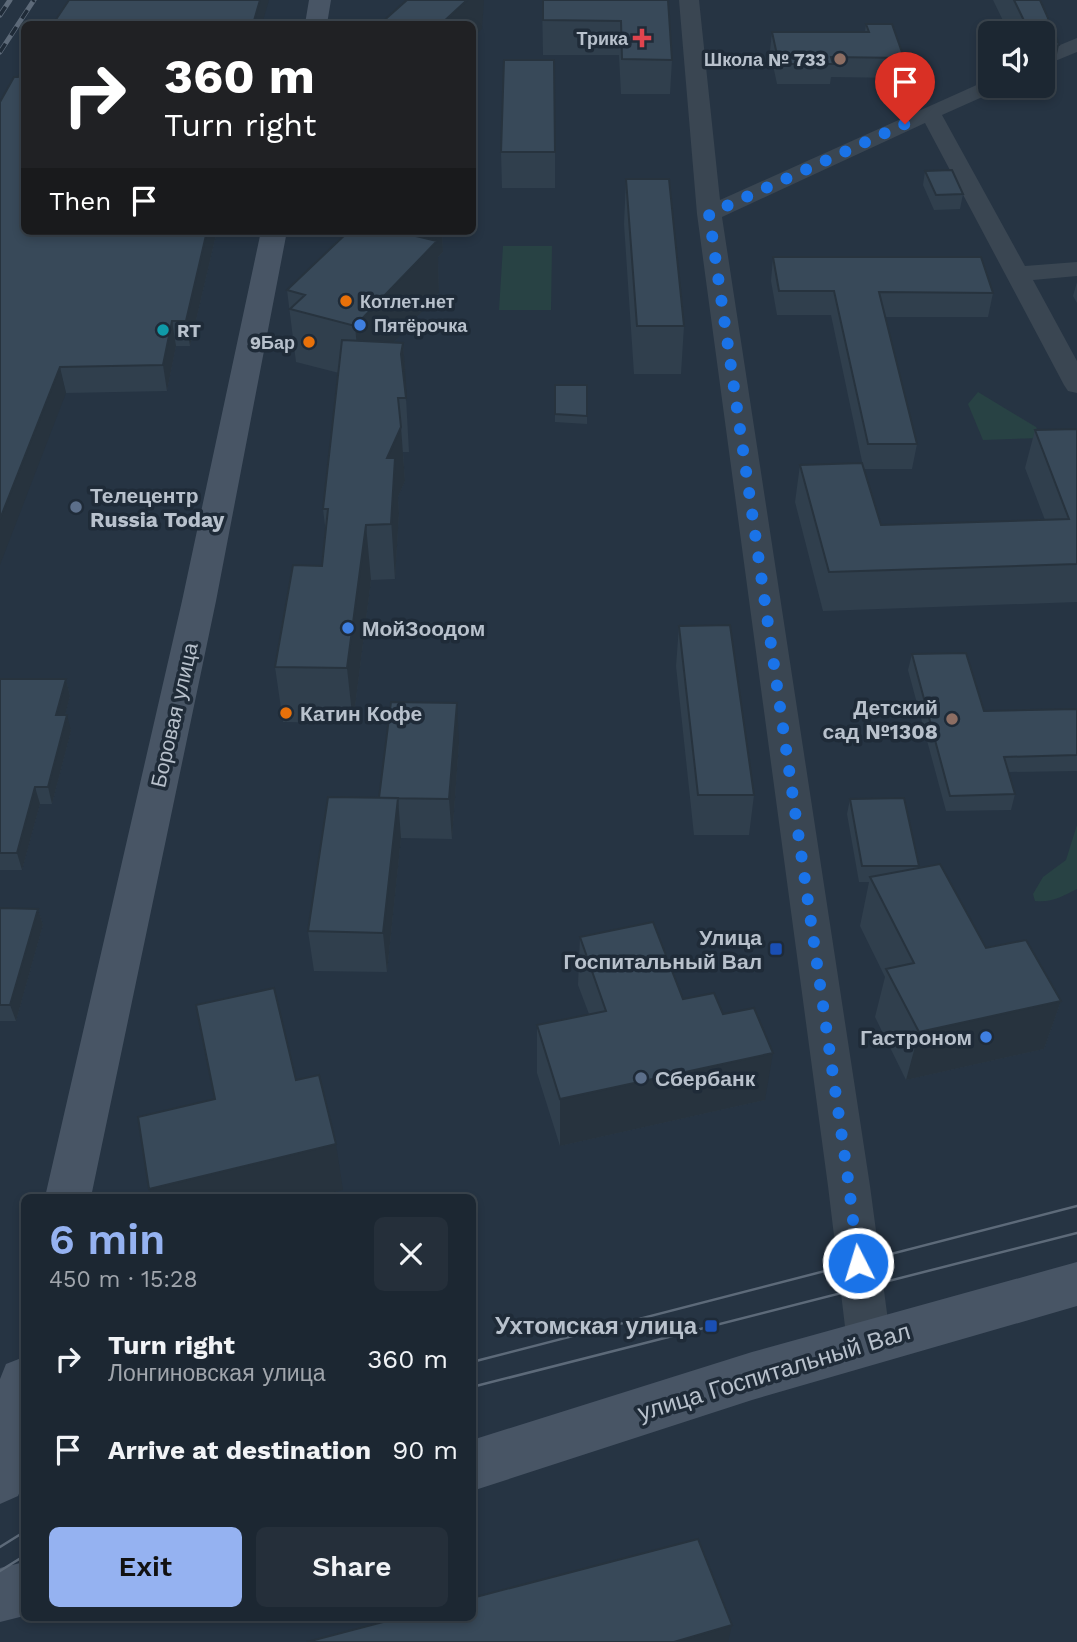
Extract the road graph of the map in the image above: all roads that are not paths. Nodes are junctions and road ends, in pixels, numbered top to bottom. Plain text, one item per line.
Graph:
1 (320, 0) edge
2 (689, 0) edge
3 (316, 21) edge
4 (1077, 44) edge
5 (1055, 54) edge
6 (978, 91) edge
7 (930, 113) junction
8 (709, 214) junction
9 (273, 235) edge
10 (1077, 268) edge
11 (1019, 274) junction
12 (1077, 385) edge
13 (69, 1194) edge
14 (1077, 1284) edge
15 (869, 1343) junction
16 (21, 1392) edge
17 (476, 1465) edge
18 (1, 1468) edge
19 (21, 1590) edge
20 (0, 1595) edge

1 - 3 street
2 - 8 street
4 - 5 street
6 - 7 street
7 - 8 street
7 - 11 street
8 - 15 street
9 - 13 street, Боровая улица
10 - 11 street
11 - 12 street
14 - 15 street, улица Госпитальный Вал
15 - 17 street, улица Госпитальный Вал
16 - 18 street
19 - 20 street

